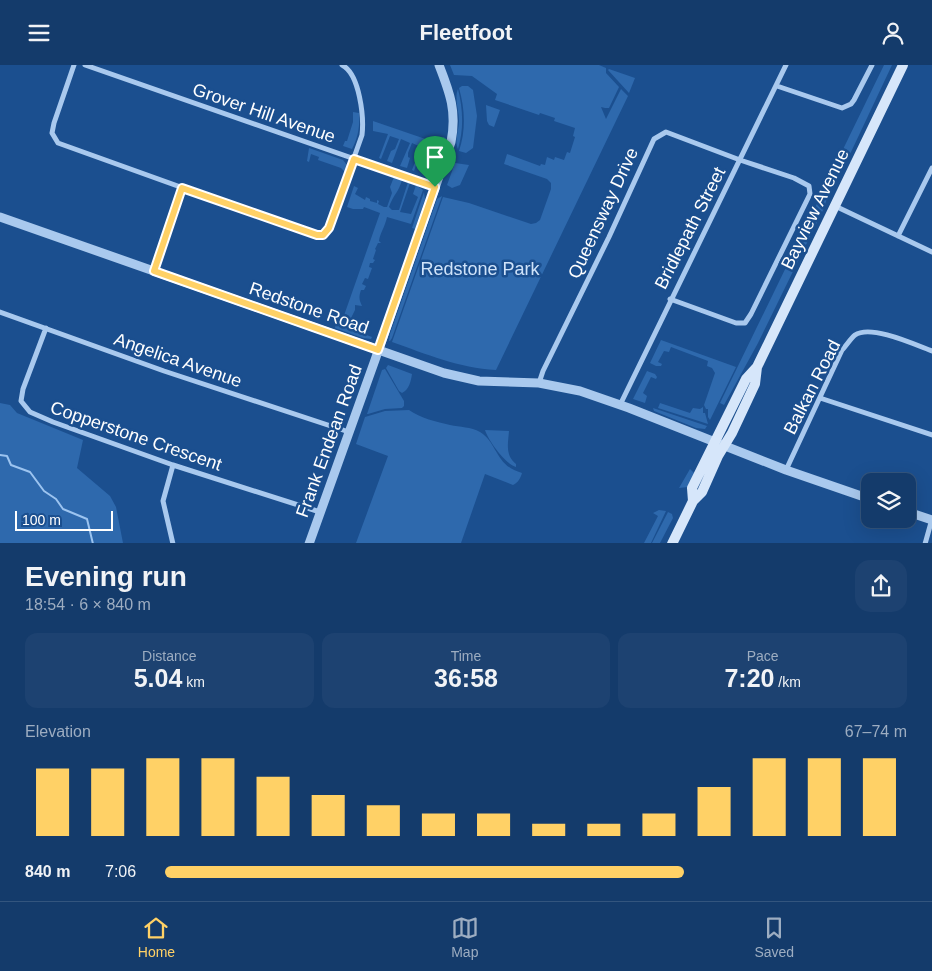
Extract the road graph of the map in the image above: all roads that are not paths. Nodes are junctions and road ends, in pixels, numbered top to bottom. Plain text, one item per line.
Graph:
1 (74, 65) edge
2 (85, 65) edge
3 (342, 65) edge
4 (439, 65) edge
5 (786, 65) edge
6 (872, 65) edge
7 (903, 65) edge
8 (777, 86) junction
9 (354, 159) junction
10 (740, 160) junction
11 (932, 168) edge
12 (435, 187) junction
13 (182, 188) junction
14 (835, 206) junction
15 (0, 217) edge
16 (898, 236) junction
17 (932, 252) edge
18 (154, 271) junction
19 (670, 299) junction
20 (0, 312) edge
21 (46, 328) junction
22 (378, 350) junction
23 (932, 351) edge
24 (757, 367) junction
25 (539, 383) junction
26 (820, 397) junction
27 (620, 405) junction
28 (349, 432) junction
29 (932, 435) edge
30 (714, 442) junction
31 (724, 446) junction
32 (173, 465) junction
33 (786, 470) junction
34 (861, 496) edge
35 (693, 501) junction
36 (320, 512) junction
37 (916, 515) edge
38 (932, 520) edge
39 (173, 543) edge
40 (309, 543) edge
41 (672, 543) edge
42 (925, 543) edge

1 - 13 street
2 - 9 street, Grover Hill Avenue
3 - 9 street
4 - 12 street, Frank Endean Road
5 - 8 street, Bridlepath Street
6 - 8 street
7 - 14 main road, Bayview Avenue
8 - 10 street, Bridlepath Street
9 - 12 street, Grover Hill Avenue
9 - 13 street
10 - 19 street, Bridlepath Street
10 - 19 street
10 - 25 street, Queensway Drive
11 - 16 street
12 - 22 street, Frank Endean Road
13 - 18 street
14 - 16 street
14 - 24 main road, Bayview Avenue
15 - 18 street, Redstone Road
16 - 17 street
18 - 22 street, Redstone Road
19 - 27 street, Bridlepath Street
20 - 21 street, Angelica Avenue
21 - 28 street, Angelica Avenue
21 - 32 street, Copperstone Crescent
22 - 25 street, Redstone Road
22 - 28 street, Frank Endean Road
23 - 26 street, Balkan Road
24 - 30 main road, Bayview Avenue
24 - 31 main road, Bayview Avenue
25 - 27 street, Redstone Road
26 - 29 street
26 - 33 street, Balkan Road
27 - 30 street, Redstone Road
28 - 36 street, Frank Endean Road
30 - 31 street, Redstone Road
30 - 35 main road, Bayview Avenue
31 - 33 street, Redstone Road
31 - 35 main road, Bayview Avenue
32 - 36 street, Copperstone Crescent
32 - 39 street
33 - 34 street, Redstone Road
35 - 41 main road, Bayview Avenue
36 - 40 street, Frank Endean Road
37 - 38 street
38 - 42 street

